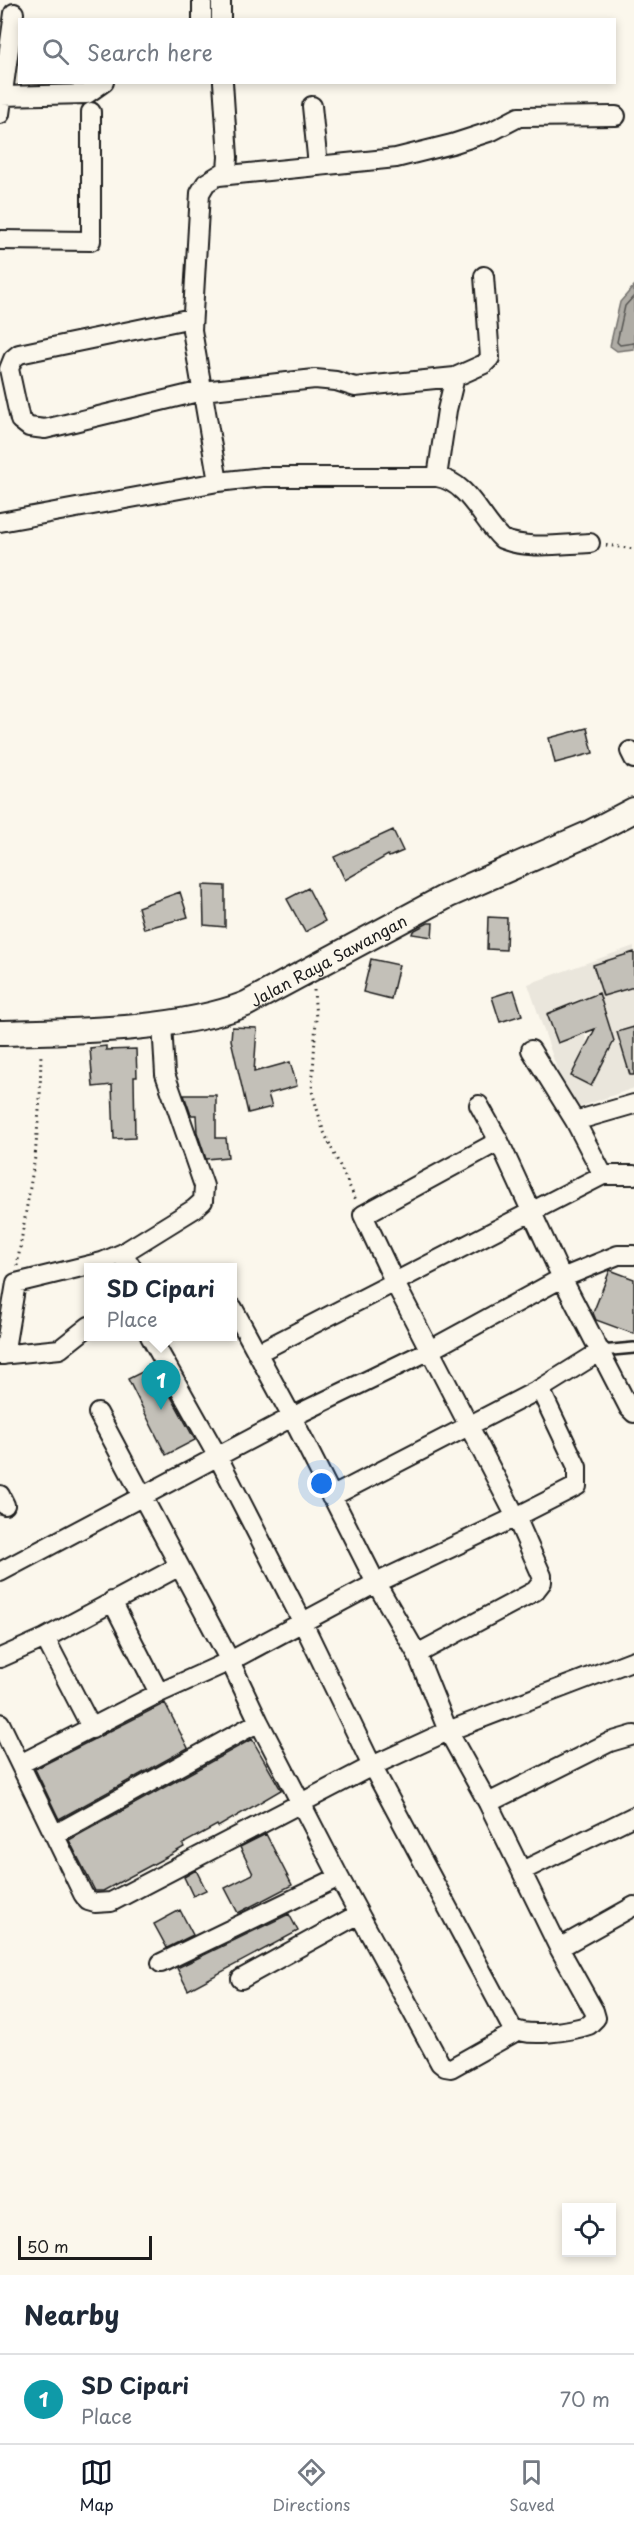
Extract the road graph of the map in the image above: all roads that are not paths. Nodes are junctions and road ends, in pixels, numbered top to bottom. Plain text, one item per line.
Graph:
1 (202, 0) edge
2 (221, 0) edge
3 (14, 13) dead end
4 (202, 18) edge
5 (221, 18) edge
6 (101, 84) edge
7 (223, 84) edge
8 (1, 105) edge
9 (312, 106) dead end
10 (91, 112) dead end
11 (616, 116) dead end
12 (318, 166) junction
13 (219, 176) junction
14 (0, 240) edge
15 (484, 276) dead end
16 (192, 306) junction
17 (455, 377) junction
18 (202, 391) junction
19 (437, 477) junction
20 (218, 482) junction
21 (0, 522) edge
22 (590, 543) road end
23 (634, 810) edge
24 (162, 1023) junction
25 (0, 1033) edge
26 (531, 1050) dead end
27 (634, 1104) edge
28 (479, 1106) dead end
29 (575, 1121) junction
30 (499, 1141) junction
31 (603, 1175) junction
32 (634, 1175) edge
33 (531, 1211) junction
34 (634, 1254) edge
35 (128, 1260) edge
36 (98, 1263) edge
37 (84, 1266) edge
38 (562, 1278) junction
39 (395, 1283) junction
40 (237, 1316) edge
41 (84, 1330) edge
42 (153, 1341) edge
43 (634, 1348) edge
44 (430, 1350) junction
45 (601, 1351) junction
46 (257, 1353) junction
47 (2, 1355) edge
48 (540, 1389) junction
49 (98, 1413) dead end
50 (634, 1413) edge
51 (292, 1417) junction
52 (469, 1425) junction
53 (218, 1457) junction
54 (142, 1495) junction
55 (331, 1497) junction
56 (516, 1517) junction
57 (178, 1566) junction
58 (0, 1572) edge
59 (376, 1583) junction
60 (112, 1601) junction
61 (302, 1621) junction
62 (45, 1638) junction
63 (417, 1654) junction
64 (0, 1658) edge
65 (230, 1660) junction
66 (634, 1660) edge
67 (159, 1693) junction
68 (259, 1722) junction
69 (0, 1723) edge
70 (92, 1729) junction
71 (448, 1731) junction
72 (634, 1735) edge
73 (20, 1764) junction
74 (372, 1766) junction
75 (301, 1803) junction
76 (488, 1803) junction
77 (634, 1816) edge
78 (54, 1834) junction
79 (522, 1871) junction
80 (339, 1876) junction
81 (634, 1906) edge
82 (359, 1914) junction
83 (559, 1948) junction
84 (161, 1963) dead end
85 (241, 1979) dead end
86 (517, 2031) junction

1 - 4 street
2 - 5 street
3 - 8 street
6 - 8 street
7 - 13 street
9 - 12 street
10 - 14 street
11 - 12 street
12 - 13 street
13 - 16 street
15 - 17 street
16 - 18 street
16 - 18 street
17 - 18 street
17 - 19 street
18 - 20 street
19 - 20 street
19 - 22 street
20 - 21 street
23 - 24 street, Jalan Raya Sawangan
24 - 25 street, Jalan Raya Sawangan
24 - 35 street
26 - 29 street
27 - 29 street
28 - 30 street
29 - 31 street
30 - 33 street
30 - 39 street
31 - 32 street
31 - 33 street
33 - 38 street
33 - 39 street
34 - 38 street
35 - 36 street
37 - 47 street
38 - 44 street
38 - 45 street
39 - 44 street
39 - 46 street
40 - 46 street
41 - 47 street
42 - 53 street
43 - 45 lane
44 - 51 street
44 - 52 street
45 - 48 street
45 - 50 street
46 - 51 street
48 - 52 street
48 - 56 street
49 - 54 street
51 - 53 street
51 - 55 street
52 - 55 street
52 - 56 street
53 - 54 street
53 - 61 street
54 - 57 street
54 - 58 street
55 - 59 street
56 - 59 street
56 - 63 street
57 - 60 street
57 - 65 street
59 - 61 street
59 - 63 street
60 - 62 street
60 - 67 street
61 - 65 street
61 - 74 street
62 - 64 street
62 - 70 street
63 - 71 street
65 - 67 street
65 - 68 street
66 - 71 street
67 - 70 street
68 - 75 street
68 - 78 street
69 - 73 street
70 - 73 street
71 - 74 street
71 - 76 street
72 - 76 street
73 - 78 street
74 - 75 street
74 - 86 street
75 - 78 street
75 - 80 street
76 - 79 street
77 - 79 street
79 - 83 street
80 - 82 street
80 - 84 street
81 - 83 street
82 - 85 street
82 - 86 street
83 - 86 street

